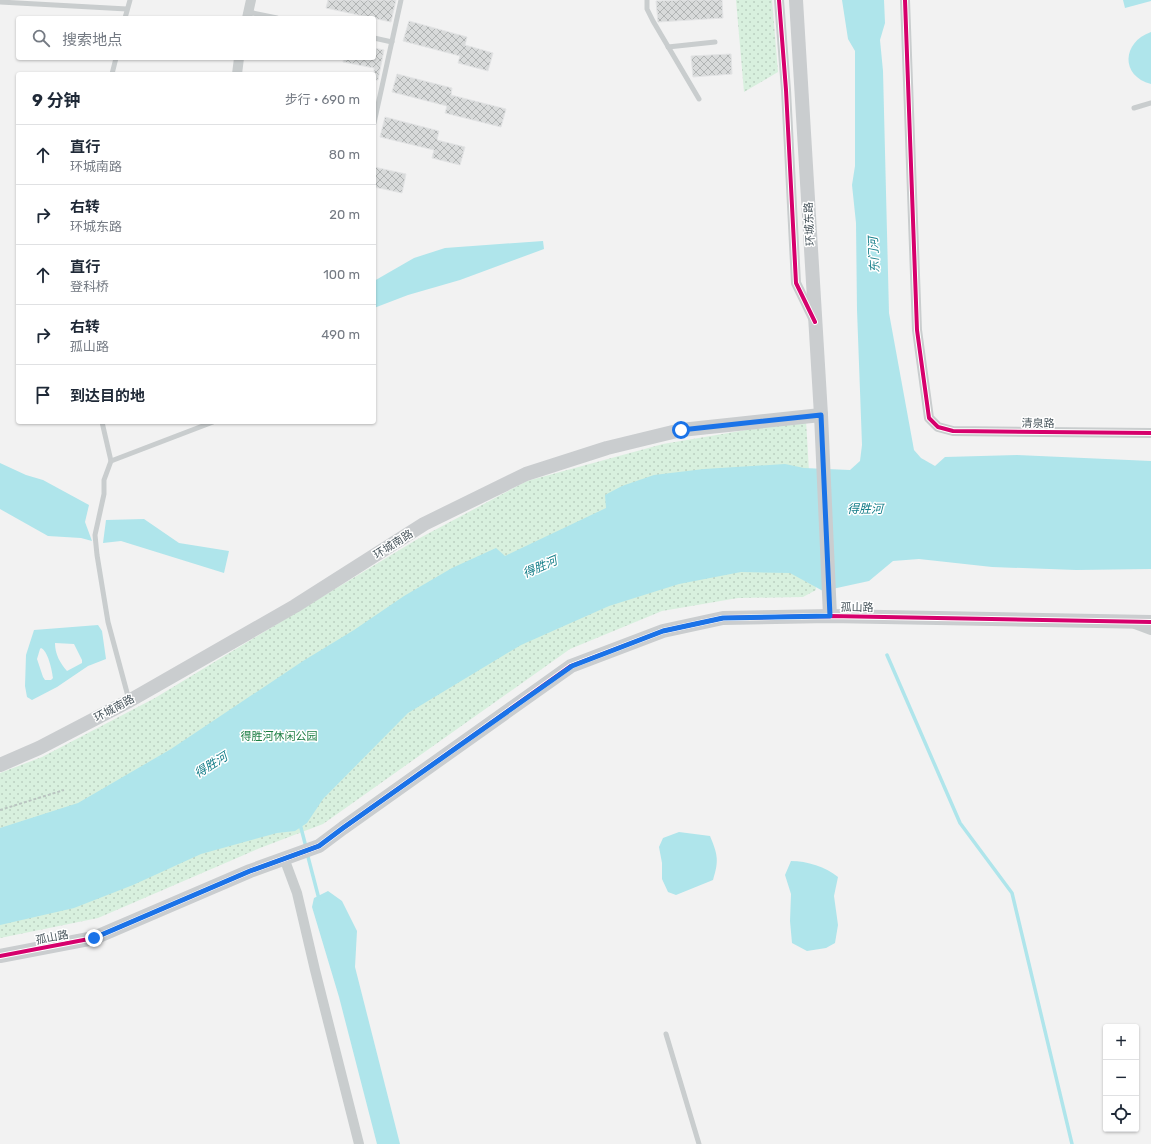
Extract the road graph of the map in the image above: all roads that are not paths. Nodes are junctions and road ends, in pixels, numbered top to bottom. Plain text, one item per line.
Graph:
1 (130, 0) edge
2 (251, 0) edge
3 (401, 0) edge
4 (647, 0) edge
5 (779, 0) edge
6 (796, 0) edge
7 (905, 0) edge
8 (0, 2) edge
9 (127, 9) junction
10 (248, 15) edge
11 (125, 16) edge
12 (376, 38) edge
13 (392, 42) junction
14 (715, 42) dead end
15 (668, 47) junction
16 (116, 60) edge
17 (238, 60) edge
18 (112, 72) edge
19 (237, 72) edge
20 (699, 99) dead end
21 (1151, 103) edge
22 (1134, 108) dead end
23 (376, 114) edge
24 (815, 322) junction
25 (821, 415) junction
26 (102, 424) edge
27 (208, 424) edge
28 (1151, 433) edge
29 (111, 461) junction
30 (830, 616) junction
31 (1127, 622) junction
32 (1151, 622) edge
33 (1151, 630) edge
34 (129, 701) junction
35 (0, 765) edge
36 (284, 858) junction
37 (0, 956) edge
38 (666, 1034) dead end
39 (359, 1144) edge
40 (699, 1144) edge

1 - 9 lane
2 - 10 street
3 - 13 lane
4 - 15 lane
5 - 24 street
6 - 24 main road, 环城东路
7 - 28 street, 清泉路
8 - 9 lane
9 - 11 lane
12 - 13 lane
13 - 23 lane
14 - 15 lane
15 - 20 lane
16 - 18 lane
17 - 19 street
21 - 22 lane
24 - 25 main road, 环城东路
25 - 30 main road, 环城东路
25 - 34 main road, 环城南路
26 - 29 lane
27 - 29 lane
29 - 34 lane
30 - 31 main road, 孤山路
30 - 36 main road, 孤山路
31 - 32 main road, 孤山路
31 - 33 street
34 - 35 main road, 环城南路
36 - 37 main road, 孤山路
36 - 39 street
38 - 40 lane

